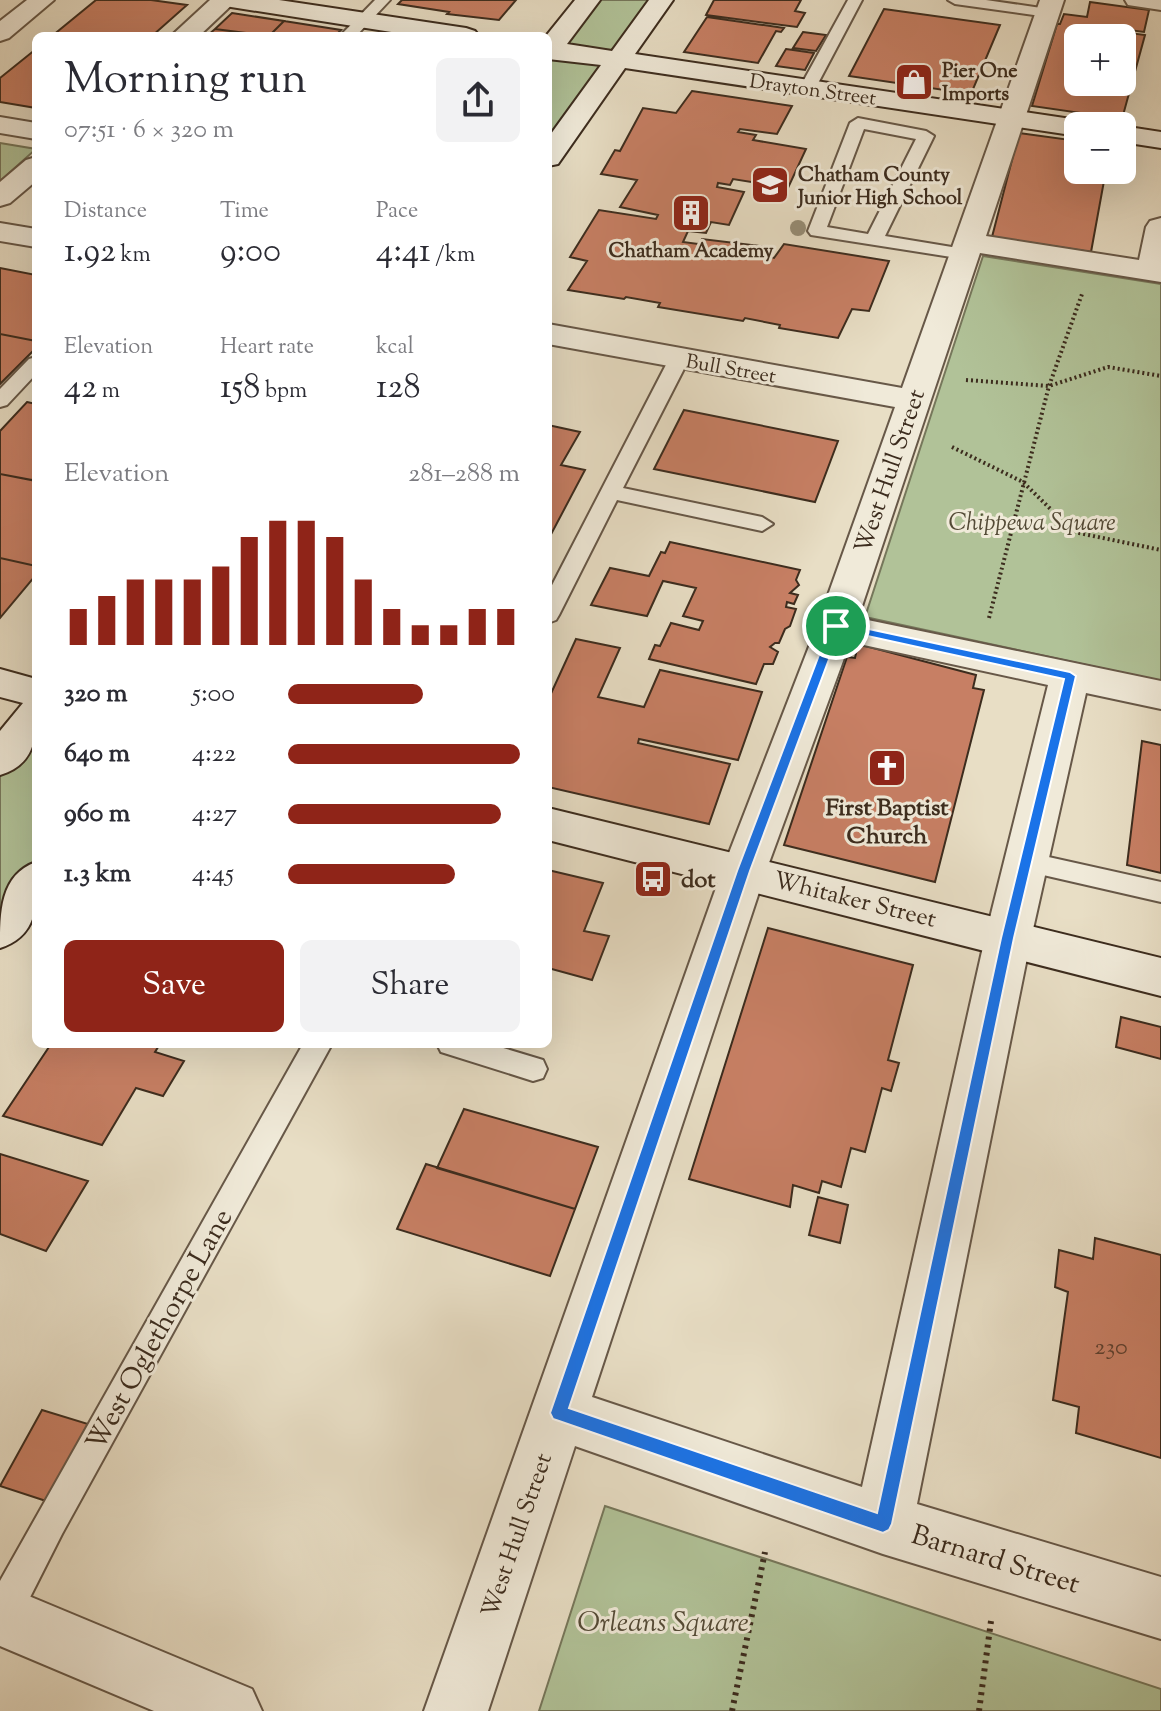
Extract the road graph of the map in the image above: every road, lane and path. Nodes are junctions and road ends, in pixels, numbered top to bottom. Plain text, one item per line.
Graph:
1 (42, 0) edge
2 (225, 0) edge
3 (231, 0) edge
4 (383, 0) edge
5 (588, 0) edge
6 (661, 0) edge
7 (855, 0) edge
8 (955, 0) edge
9 (1137, 0) edge
10 (1161, 3) edge
11 (1050, 6) edge
12 (356, 28) edge
13 (189, 32) edge
14 (411, 32) edge
15 (0, 33) edge
16 (552, 45) edge
17 (552, 51) edge
18 (620, 60) junction
19 (807, 89) junction
20 (1010, 118) junction
21 (0, 125) edge
22 (1064, 126) edge
23 (32, 130) edge
24 (1136, 136) edge
25 (1161, 140) edge
26 (552, 153) edge
27 (32, 169) edge
28 (0, 197) edge
29 (1161, 227) edge
30 (0, 232) edge
31 (32, 237) edge
32 (874, 240) junction
33 (966, 248) junction
34 (1157, 273) edge
35 (1083, 291) dead end
36 (552, 335) edge
37 (679, 359) junction
38 (32, 372) edge
39 (1161, 376) edge
40 (965, 380) dead end
41 (1049, 386) junction
42 (914, 400) junction
43 (0, 401) edge
44 (952, 447) dead end
45 (1023, 482) junction
46 (610, 492) junction
47 (762, 524) dead end
48 (1161, 550) edge
49 (552, 607) edge
50 (836, 626) junction
51 (986, 628) dead end
52 (1070, 676) junction
53 (0, 683) edge
54 (32, 692) edge
55 (1161, 695) edge
56 (32, 719) edge
57 (0, 760) edge
58 (552, 825) edge
59 (1026, 862) junction
60 (744, 871) junction
61 (32, 885) edge
62 (1161, 892) edge
63 (0, 930) edge
64 (1008, 938) junction
65 (1161, 977) edge
66 (316, 1048) edge
67 (464, 1048) edge
68 (533, 1069) dead end
69 (559, 1413) junction
70 (883, 1524) junction
71 (765, 1552) dead end
72 (1161, 1608) edge
73 (0, 1616) edge
74 (991, 1621) dead end
75 (230, 1711) edge
76 (456, 1711) edge
77 (732, 1711) edge
78 (979, 1711) edge

1 - 15 street
2 - 13 street
3 - 12 street
4 - 12 lane
5 - 16 street
6 - 18 street
7 - 19 lane
8 - 11 lane
9 - 10 street
11 - 20 street, West Hull Street
12 - 14 street
17 - 18 street, Drayton Street
18 - 19 street, Drayton Street
18 - 26 street
19 - 20 street, Drayton Street
20 - 22 street, Drayton Street
20 - 33 street, West Hull Street
21 - 23 street
24 - 25 street
27 - 28 street
29 - 34 street
30 - 31 street
32 - 32 lane
32 - 33 lane
33 - 34 street
33 - 42 street, West Hull Street
35 - 41 path
36 - 37 street, Bull Street
37 - 42 street, Bull Street
37 - 46 lane
38 - 43 lane
39 - 41 path
40 - 41 path
41 - 45 path
42 - 50 street, West Hull Street
44 - 45 path
45 - 48 path
45 - 51 path
46 - 47 lane
46 - 49 lane
50 - 52 street
50 - 60 street, West Hull Street
52 - 55 street
52 - 59 street
53 - 54 street
56 - 57 street
58 - 60 street, Whitaker Street
59 - 62 lane
59 - 64 street
60 - 64 street, Whitaker Street
60 - 69 street, West Hull Street
61 - 63 street
64 - 65 street, Whitaker Street
64 - 70 street
66 - 73 lane, West Oglethorpe Lane
67 - 68 lane
69 - 70 street, Barnard Street
69 - 76 street, West Hull Street
70 - 72 street, Barnard Street
71 - 77 path
73 - 75 street
74 - 78 path

